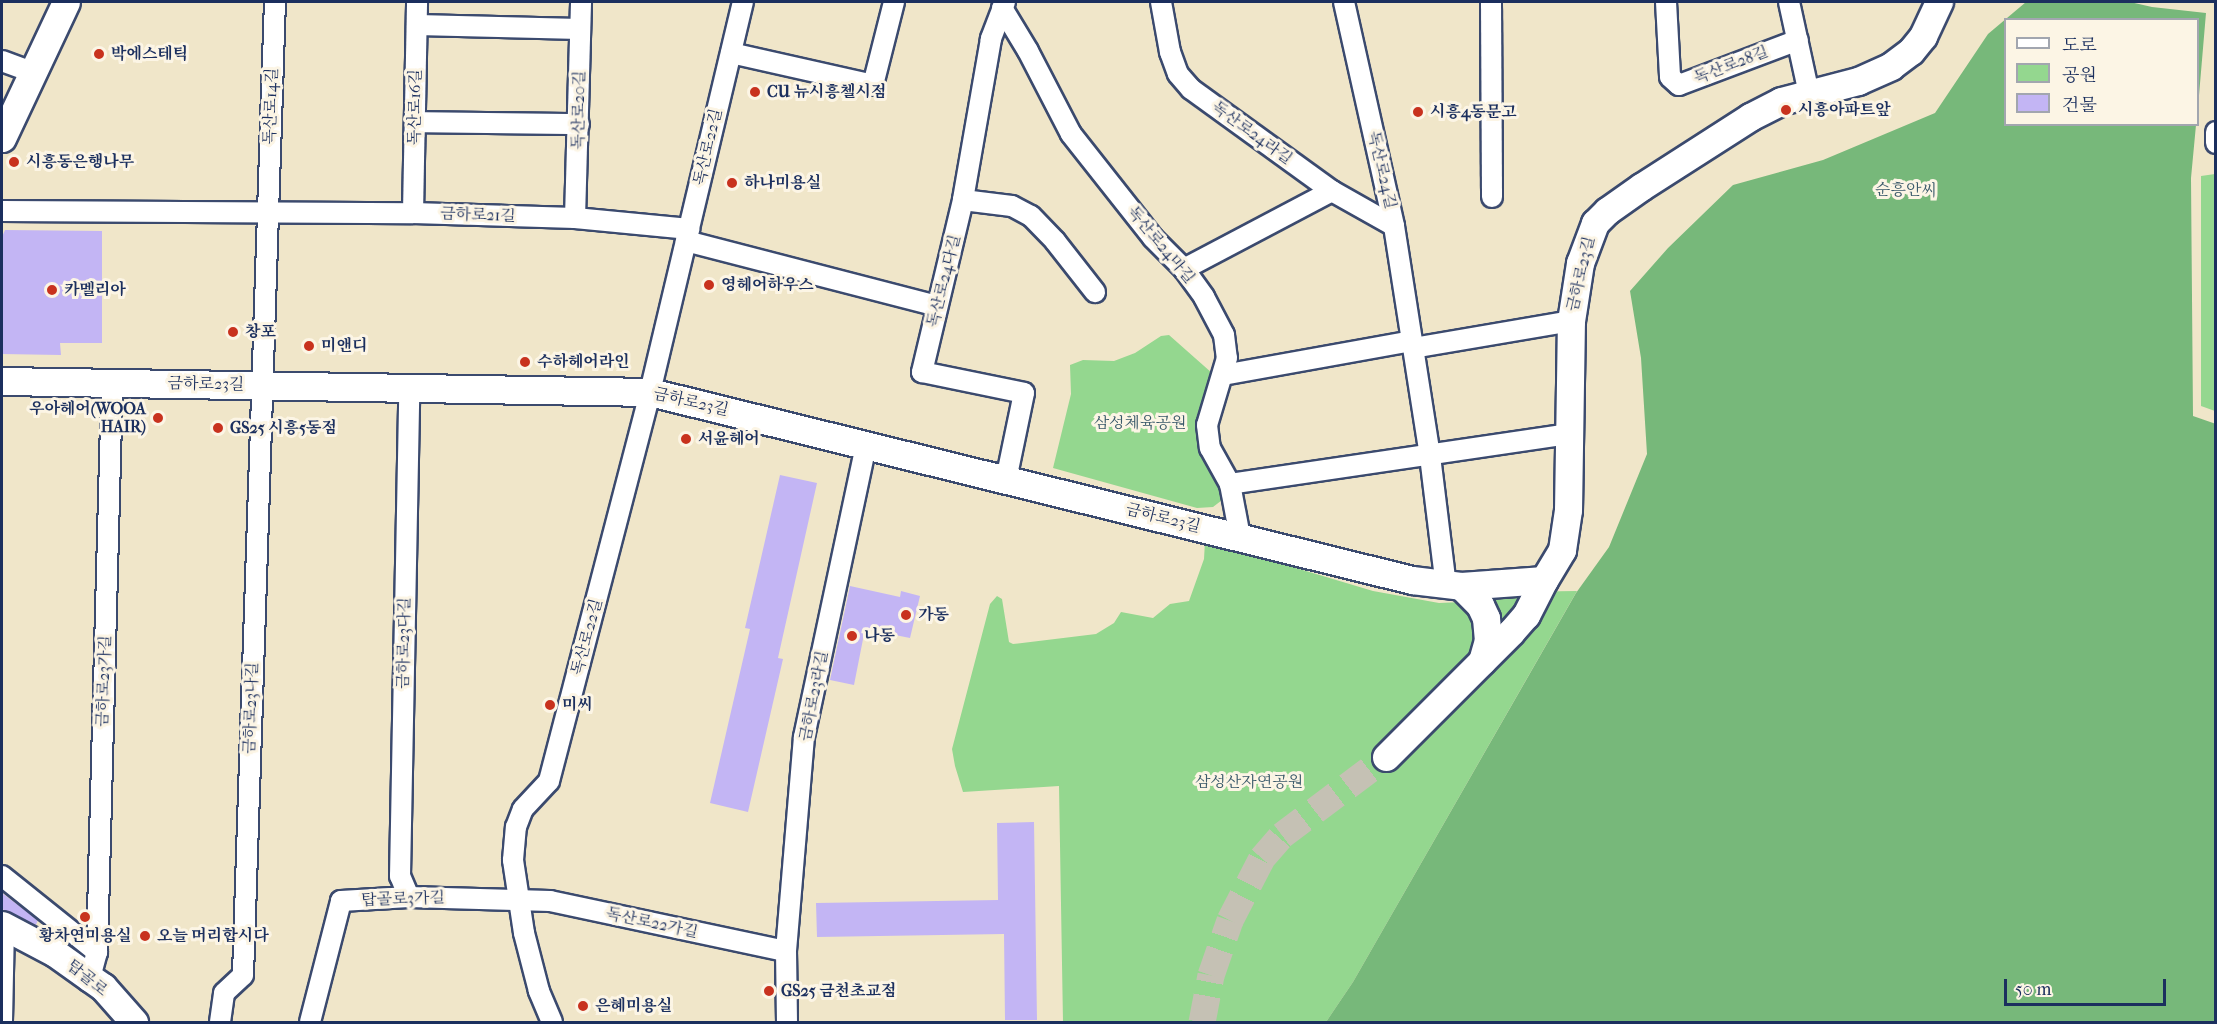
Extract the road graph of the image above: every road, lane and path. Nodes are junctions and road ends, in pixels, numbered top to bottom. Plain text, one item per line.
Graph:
1 (66, 2) edge
2 (275, 2) edge
3 (417, 2) edge
4 (581, 2) edge
5 (743, 2) edge
6 (894, 2) edge
7 (1161, 2) edge
8 (1344, 2) edge
9 (1491, 2) edge
10 (1666, 2) edge
11 (1789, 2) edge
12 (1939, 2) edge
13 (1004, 5) edge
14 (417, 25) junction
15 (580, 29) junction
16 (1798, 40) junction
17 (731, 53) junction
18 (2, 61) edge
19 (33, 72) junction
20 (1809, 94) junction
21 (415, 122) junction
22 (579, 124) junction
23 (2, 138) edge
24 (1332, 191) junction
25 (1492, 197) dead end
26 (963, 200) junction
27 (2, 211) edge
28 (267, 211) junction
29 (413, 213) junction
30 (575, 218) junction
31 (1394, 226) junction
32 (687, 235) junction
33 (1184, 269) junction
34 (1095, 292) dead end
35 (937, 306) junction
36 (1571, 321) junction
37 (1412, 344) junction
38 (1223, 375) junction
39 (2, 381) edge
40 (112, 382) junction
41 (261, 385) junction
42 (409, 388) junction
43 (650, 392) junction
44 (1568, 434) junction
45 (866, 445) junction
46 (1430, 456) junction
47 (1006, 480) junction
48 (1230, 484) junction
49 (1240, 537) junction
50 (1544, 580) junction
51 (1453, 586) junction
52 (1482, 661) junction
53 (1386, 757) tunnel mouth
54 (2, 876) edge
55 (409, 897) junction
56 (518, 898) junction
57 (3, 925) edge
58 (786, 951) junction
59 (97, 952) junction
60 (90, 978) junction
61 (3, 1021) edge
62 (134, 1023) edge
63 (219, 1023) edge
64 (310, 1023) edge
65 (552, 1023) edge
66 (787, 1023) edge

1 - 19 street
2 - 28 street, 독산로14길
3 - 14 street, 독산로16길
4 - 15 street, 독산로20길
5 - 17 street, 독산로22길
6 - 17 street
7 - 24 street, 독산로24라길
8 - 31 street, 독산로24길
9 - 25 street
10 - 16 street, 독산로28길
11 - 16 street
12 - 20 street, 금하로23길
13 - 26 street, 독산로24다길
13 - 33 street, 독산로24마길
14 - 15 street
14 - 21 street, 독산로16길
15 - 22 street, 독산로20길
16 - 20 street
17 - 32 street, 독산로22길
18 - 19 street
19 - 23 street
20 - 36 street, 금하로23길
21 - 22 street
21 - 29 street, 독산로16길
22 - 30 street, 독산로20길
24 - 31 street, 독산로24라길
24 - 33 street
26 - 34 street
26 - 35 street, 독산로24다길
27 - 28 street, 금하로21길
28 - 29 street, 금하로21길
28 - 41 street
29 - 30 street, 금하로21길
30 - 32 street, 금하로21길
31 - 37 street, 독산로24길
32 - 35 street
32 - 43 street, 독산로22길
33 - 38 street, 독산로24마길
35 - 47 street, 독산로24다길
36 - 37 street
36 - 44 street, 금하로23길
37 - 38 street
37 - 46 street, 독산로24길
38 - 48 street, 독산로24마길
39 - 40 street, 금하로23길
40 - 41 street, 금하로23길
40 - 59 street, 금하로23가길
41 - 42 street, 금하로23길
41 - 63 street, 금하로23나길
42 - 43 street, 금하로23길
42 - 55 street, 금하로23다길
43 - 45 street, 금하로23길
43 - 56 street, 독산로22길
44 - 46 street
44 - 50 street, 금하로23길
45 - 47 street, 금하로23길
45 - 58 street, 금하로23라길
46 - 48 street
46 - 51 street, 독산로24길
47 - 49 street, 금하로23길
48 - 49 street, 독산로24마길
49 - 51 street, 금하로23길
50 - 51 street, 금하로23길
50 - 52 street
51 - 52 street
52 - 53 street
54 - 59 street
55 - 56 street, 탑골로3가길
55 - 64 street, 탑골로3가길
56 - 58 street, 독산로22가길
56 - 65 street, 독산로22길
57 - 60 street, 탑골로
57 - 61 street
58 - 66 street, 금하로23라길
59 - 60 street, 금하로23가길
60 - 62 street, 탑골로

